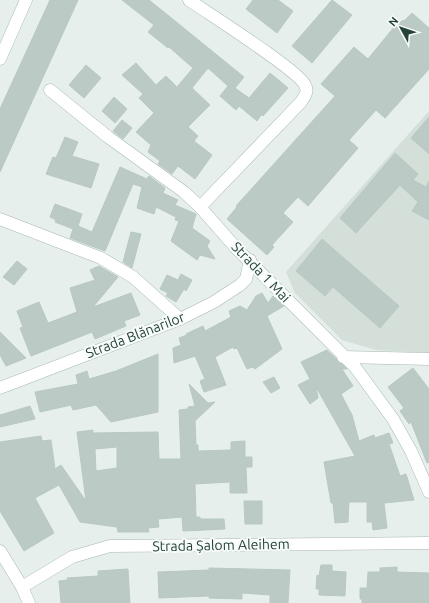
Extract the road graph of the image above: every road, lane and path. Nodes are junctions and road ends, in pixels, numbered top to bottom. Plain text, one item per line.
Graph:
1 (26, 0) edge
2 (189, 0) edge
3 (0, 59) edge
4 (50, 90) dead end
5 (200, 207) junction
6 (0, 219) edge
7 (250, 260) junction
8 (180, 318) junction
9 (343, 357) junction
10 (429, 359) edge
11 (0, 388) edge
12 (429, 492) edge
13 (429, 543) edge
14 (0, 551) edge
15 (22, 587) junction
16 (29, 603) edge

1 - 3 street
2 - 5 street
4 - 5 street, Strada 1 Mai
5 - 7 street, Strada 1 Mai
6 - 8 street
7 - 8 street, Strada Blănarilor
7 - 9 street, Strada 1 Mai
8 - 11 street, Strada Blănarilor
9 - 10 street
9 - 12 street, Strada 1 Mai
13 - 15 street, Strada Șalom Aleihem
14 - 15 street
15 - 16 street

